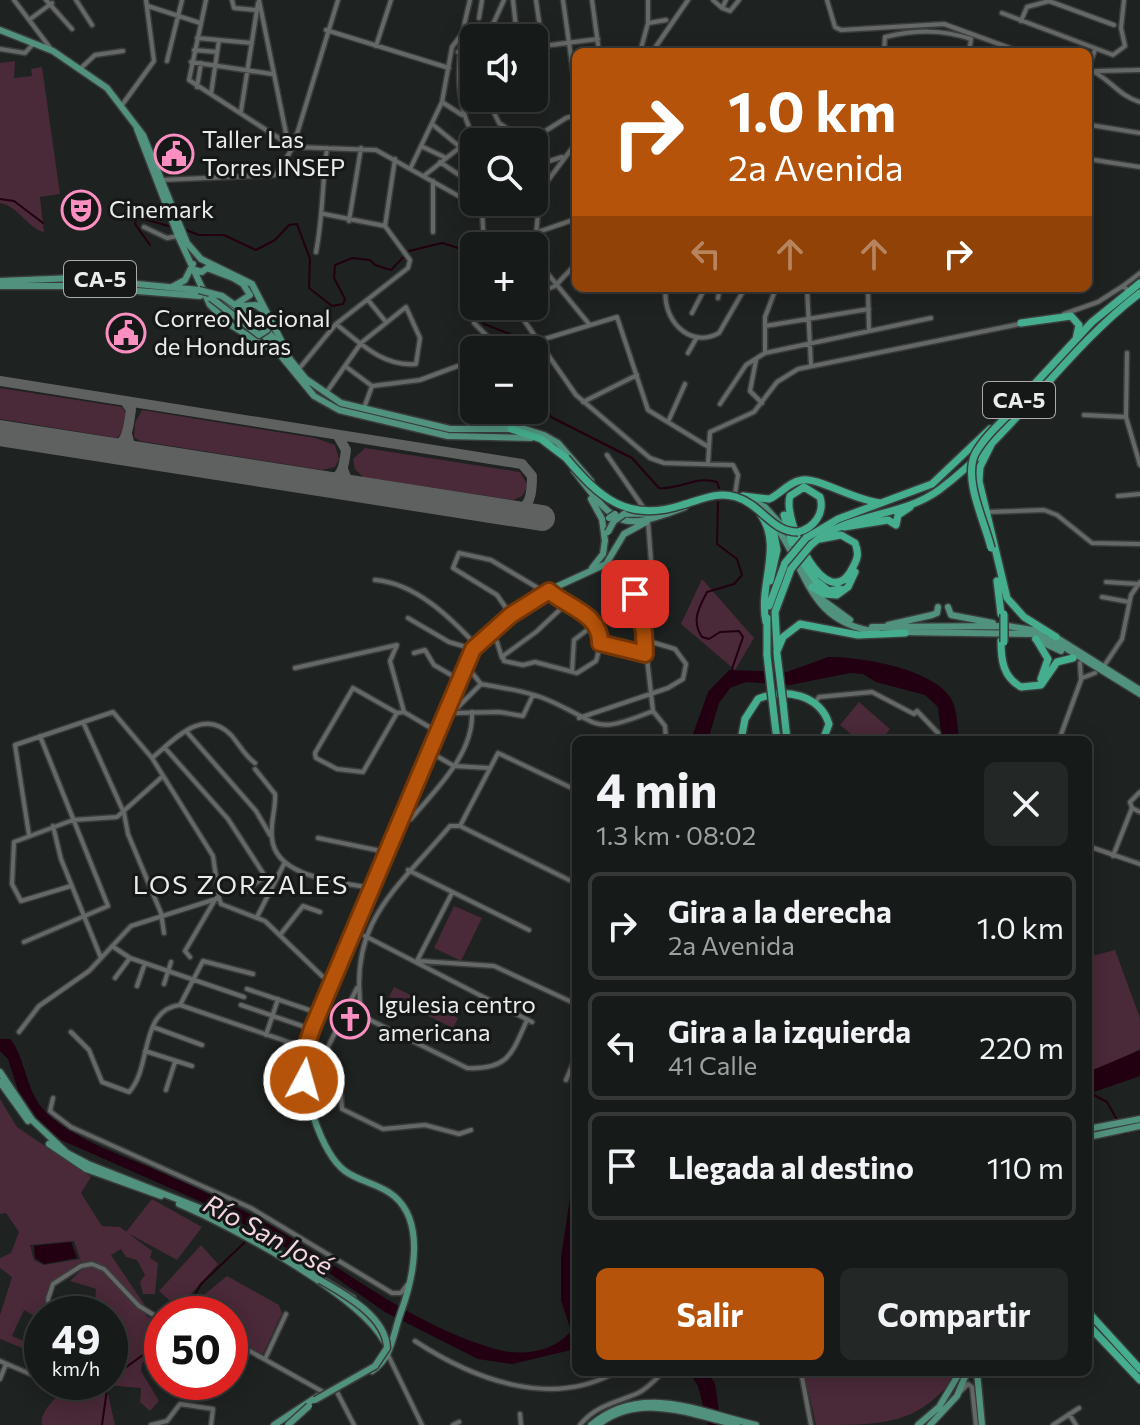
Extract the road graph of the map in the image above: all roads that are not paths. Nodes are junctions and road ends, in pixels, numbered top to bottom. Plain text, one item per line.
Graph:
1 (14, 0) edge
2 (46, 0) edge
3 (76, 0) edge
4 (182, 0) edge
5 (206, 0) edge
6 (232, 0) edge
7 (259, 0) edge
8 (338, 0) edge
9 (391, 0) edge
10 (470, 0) edge
11 (482, 0) edge
12 (504, 0) edge
13 (513, 0) edge
14 (536, 0) edge
15 (563, 0) edge
16 (592, 0) edge
17 (648, 0) edge
18 (688, 0) edge
19 (713, 0) edge
20 (726, 0) edge
21 (739, 0) edge
22 (827, 0) edge
23 (1124, 0) edge
24 (52, 3) junction
25 (147, 3) edge
26 (722, 8) junction
27 (257, 10) junction
28 (1002, 13) dead end
29 (179, 14) junction
30 (479, 18) dead end
31 (29, 20) junction
32 (666, 20) dead end
33 (1021, 21) junction
34 (200, 23) junction
35 (648, 23) junction
36 (464, 24) edge
37 (492, 24) edge
38 (515, 24) edge
39 (538, 24) edge
40 (92, 25) dead end
41 (1114, 25) dead end
42 (72, 29) dead end
43 (0, 30) edge
44 (326, 30) junction
45 (972, 36) junction
46 (460, 37) edge
47 (197, 38) junction
48 (8, 39) junction
49 (598, 39) junction
50 (219, 40) junction
51 (569, 42) junction
52 (34, 43) junction
53 (252, 43) junction
54 (460, 43) edge
55 (548, 45) edge
56 (376, 46) junction
57 (599, 48) edge
58 (641, 48) edge
59 (655, 48) edge
60 (884, 48) edge
61 (970, 48) edge
62 (1009, 48) edge
63 (1090, 48) edge
64 (0, 49) edge
65 (1092, 49) edge
66 (194, 50) junction
67 (1095, 50) junction
68 (53, 51) junction
69 (123, 51) dead end
70 (217, 52) junction
71 (458, 52) joint
72 (167, 61) dead end
73 (191, 62) junction
74 (1092, 62) edge
75 (201, 63) junction
76 (572, 64) edge
77 (215, 66) junction
78 (81, 68) junction
79 (449, 68) junction
80 (1092, 70) edge
81 (1140, 70) edge
82 (248, 71) junction
83 (1092, 71) edge
84 (272, 74) junction
85 (197, 87) junction
86 (211, 94) junction
87 (442, 102) junction
88 (1140, 102) edge
89 (122, 105) junction
90 (241, 111) junction
91 (494, 112) edge
92 (462, 115) junction
93 (572, 116) edge
94 (432, 124) junction
95 (1092, 125) edge
96 (469, 128) edge
97 (506, 128) edge
98 (548, 129) edge
99 (1140, 133) edge
100 (290, 145) junction
101 (421, 146) junction
102 (460, 147) joint
103 (572, 147) edge
104 (327, 148) junction
105 (361, 148) junction
106 (564, 156) junction
107 (395, 159) junction
108 (442, 160) junction
109 (1092, 160) edge
110 (548, 161) edge
111 (411, 167) junction
112 (1140, 167) edge
113 (460, 174) edge
114 (425, 175) junction
115 (159, 180) junction
116 (433, 181) junction
117 (460, 196) edge
118 (324, 214) junction
119 (572, 220) edge
120 (349, 221) junction
121 (385, 226) junction
122 (144, 227) dead end
123 (536, 231) junction
124 (433, 232) dead end
125 (178, 236) junction
126 (316, 252) dead end
127 (205, 263) junction
128 (194, 267) junction
129 (572, 268) edge
130 (234, 273) junction
131 (1140, 273) edge
132 (0, 283) edge
133 (1140, 283) edge
134 (555, 286) junction
135 (169, 288) junction
136 (1126, 288) junction
137 (548, 289) edge
138 (666, 292) edge
139 (703, 292) edge
140 (719, 292) edge
141 (743, 292) edge
142 (775, 292) edge
143 (807, 292) edge
144 (868, 292) dead end
145 (199, 293) junction
146 (1140, 293) edge
147 (211, 298) junction
148 (718, 298) dead end
149 (222, 300) junction
150 (368, 300) junction
151 (237, 305) junction
152 (869, 309) junction
153 (263, 310) junction
154 (692, 313) dead end
155 (809, 317) junction
156 (931, 318) dead end
157 (474, 320) edge
158 (525, 320) edge
159 (386, 322) junction
160 (1021, 323) junction
161 (336, 324) junction
162 (589, 325) junction
163 (765, 326) junction
164 (869, 331) junction
165 (487, 336) edge
166 (538, 336) edge
167 (697, 337) junction
168 (548, 338) edge
169 (1076, 340) junction
170 (811, 342) junction
171 (361, 343) junction
172 (285, 349) junction
173 (548, 350) edge
174 (688, 353) dead end
175 (765, 353) junction
176 (1127, 353) dead end
177 (757, 358) junction
178 (460, 365) edge
179 (811, 365) junction
180 (345, 366) junction
181 (297, 373) junction
182 (637, 375) junction
183 (685, 384) dead end
184 (372, 386) junction
185 (325, 395) junction
186 (1023, 398) junction
187 (583, 402) junction
188 (762, 403) junction
189 (720, 404) dead end
190 (362, 411) junction
191 (1084, 415) dead end
192 (1126, 417) junction
193 (668, 423) junction
194 (469, 424) edge
195 (469, 429) junction
196 (510, 432) junction
197 (997, 435) junction
198 (707, 446) junction
199 (607, 455) dead end
200 (708, 463) junction
201 (1140, 465) edge
202 (572, 469) junction
203 (1140, 494) edge
204 (739, 495) junction
205 (929, 495) junction
206 (607, 496) junction
207 (1118, 496) dead end
208 (687, 501) junction
209 (887, 503) junction
210 (643, 507) junction
211 (757, 510) junction
212 (599, 512) junction
213 (987, 512) junction
214 (647, 521) junction
215 (772, 524) junction
216 (834, 528) junction
217 (812, 540) junction
218 (605, 541) junction
219 (792, 543) junction
220 (1140, 544) edge
221 (796, 552) junction
222 (788, 566) junction
223 (999, 568) junction
224 (850, 574) junction
225 (582, 575) junction
226 (375, 580) dead end
227 (1106, 582) dead end
228 (1139, 583) edge
229 (812, 587) junction
230 (546, 593) junction
231 (1102, 597) dead end
232 (766, 599) junction
233 (1129, 602) junction
234 (567, 603) junction
235 (938, 607) dead end
236 (948, 607) dead end
237 (1002, 614) junction
238 (511, 615) junction
239 (408, 618) dead end
240 (766, 622) junction
241 (595, 624) junction
242 (875, 628) junction
243 (1008, 629) junction
244 (905, 633) junction
245 (1056, 637) junction
246 (1036, 639) junction
247 (645, 640) junction
248 (497, 642) dead end
249 (600, 643) junction
250 (475, 647) junction
251 (414, 653) dead end
252 (777, 653) junction
253 (645, 654) junction
254 (502, 658) junction
255 (1052, 660) junction
256 (1077, 660) junction
257 (465, 663) junction
258 (295, 668) dead end
259 (1099, 670) junction
260 (572, 672) junction
261 (1106, 675) junction
262 (458, 679) junction
263 (1081, 680) junction
264 (481, 684) junction
265 (1140, 692) edge
266 (650, 694) junction
267 (533, 695) junction
268 (815, 703) junction
269 (653, 711) junction
270 (404, 712) junction
271 (472, 712) junction
272 (397, 713) junction
273 (456, 713) junction
274 (578, 718) junction
275 (785, 721) junction
276 (83, 722) junction
277 (437, 730) junction
278 (186, 731) junction
279 (938, 733) dead end
280 (40, 736) junction
281 (666, 736) edge
282 (742, 736) edge
283 (775, 736) edge
284 (787, 736) edge
285 (794, 736) edge
286 (824, 736) edge
287 (1060, 736) edge
288 (165, 748) junction
289 (428, 751) junction
290 (152, 758) junction
291 (454, 766) junction
292 (489, 768) junction
293 (163, 776) junction
294 (572, 788) edge
295 (1140, 792) edge
296 (1132, 808) junction
297 (1140, 812) edge
298 (124, 813) junction
299 (73, 820) junction
300 (399, 821) junction
301 (53, 826) junction
302 (460, 826) junction
303 (29, 835) junction
304 (271, 837) junction
305 (318, 838) dead end
306 (1092, 848) edge
307 (386, 852) junction
308 (1113, 856) junction
309 (285, 862) junction
310 (1140, 864) edge
311 (408, 870) junction
312 (264, 877) junction
313 (569, 880) dead end
314 (71, 886) junction
315 (272, 887) junction
316 (370, 888) junction
317 (243, 893) dead end
318 (452, 893) junction
319 (218, 898) junction
320 (320, 912) dead end
321 (161, 913) junction
322 (85, 915) junction
323 (257, 918) junction
324 (355, 925) junction
325 (529, 930) dead end
326 (164, 933) dead end
327 (280, 935) junction
328 (350, 936) junction
329 (365, 936) junction
330 (24, 942) dead end
331 (112, 946) junction
332 (190, 957) dead end
333 (101, 958) junction
334 (130, 958) junction
335 (418, 960) junction
336 (171, 962) dead end
337 (145, 963) junction
338 (168, 971) junction
339 (253, 974) dead end
340 (322, 976) dead end
341 (115, 978) dead end
342 (192, 979) junction
343 (164, 984) dead end
344 (137, 986) dead end
345 (358, 987) junction
346 (247, 989) dead end
347 (244, 997) dead end
348 (278, 999) junction
349 (572, 1002) edge
350 (180, 1005) junction
351 (241, 1005) dead end
352 (318, 1013) junction
353 (272, 1016) junction
354 (153, 1027) junction
355 (312, 1029) junction
356 (19, 1032) dead end
357 (71, 1032) dead end
358 (266, 1035) junction
359 (202, 1045) dead end
360 (306, 1048) junction
361 (145, 1051) junction
362 (175, 1061) junction
363 (192, 1066) dead end
364 (572, 1066) edge
365 (0, 1072) edge
366 (566, 1080) dead end
367 (0, 1082) edge
368 (166, 1090) dead end
369 (53, 1098) dead end
370 (1137, 1123) edge
371 (1115, 1128) junction
372 (1092, 1129) edge
373 (471, 1130) dead end
374 (1092, 1136) edge
375 (307, 1273) junction
376 (410, 1285) junction
377 (49, 1296) edge
378 (144, 1309) edge
379 (286, 1314) dead end
380 (1092, 1316) edge
381 (396, 1326) junction
382 (1092, 1331) edge
383 (415, 1341) dead end
384 (248, 1350) edge
385 (387, 1351) junction
386 (265, 1359) junction
387 (3, 1363) edge
388 (1140, 1369) edge
389 (24, 1372) edge
390 (605, 1376) edge
391 (658, 1376) edge
392 (802, 1376) edge
393 (958, 1376) edge
394 (965, 1376) edge
395 (976, 1376) edge
396 (0, 1379) edge
397 (1140, 1380) edge
398 (336, 1390) junction
399 (325, 1394) junction
400 (957, 1396) junction
401 (315, 1400) junction
402 (1079, 1408) dead end
403 (684, 1410) junction
404 (520, 1414) dead end
405 (1069, 1414) junction
406 (459, 1422) dead end
407 (168, 1423) edge
408 (736, 1423) edge
409 (979, 1423) edge
410 (151, 1425) edge
411 (211, 1425) edge
412 (276, 1425) edge
413 (286, 1425) edge
414 (354, 1425) edge
415 (422, 1425) edge
416 (453, 1425) edge
417 (521, 1425) edge
418 (580, 1425) edge
419 (591, 1425) edge
420 (598, 1425) edge
421 (756, 1425) edge
422 (811, 1425) edge
423 (918, 1425) edge
424 (930, 1425) edge
425 (1053, 1425) edge
426 (1076, 1425) edge

1 - 31 street
2 - 24 street
3 - 40 street
4 - 29 street
5 - 34 street
6 - 27 street
7 - 27 street
7 - 84 street
8 - 44 street
9 - 56 street
10 - 36 street
11 - 30 street
12 - 37 street
13 - 38 street
14 - 39 street
15 - 51 street
16 - 49 street
17 - 35 street
18 - 59 street
19 - 26 street
20 - 26 street
21 - 26 street
22 - 45 street
23 - 67 street
24 - 31 street
24 - 42 street
25 - 29 street
25 - 89 street
27 - 53 street
28 - 33 street
29 - 34 street
29 - 72 street
31 - 68 street
32 - 35 street
33 - 41 street
33 - 63 street
34 - 47 street
35 - 58 street
43 - 48 main road
44 - 56 street
44 - 100 street
45 - 60 street
45 - 61 street
45 - 62 street
46 - 79 street
47 - 50 street
47 - 66 street
48 - 52 main road
48 - 64 street
49 - 51 street
49 - 57 street
50 - 53 street
50 - 70 street
51 - 55 street
51 - 76 street
52 - 64 street
52 - 68 main road
53 - 82 street
54 - 71 street
56 - 79 street
65 - 67 street
66 - 70 street
66 - 73 street
67 - 74 street
68 - 78 main road
69 - 78 street
70 - 77 street
71 - 92 street
73 - 75 street
73 - 85 street
75 - 77 street
75 - 85 street
77 - 82 street
77 - 86 street
78 - 89 main road
79 - 87 street
80 - 81 street
82 - 84 street
82 - 90 street
83 - 88 street
84 - 100 street
85 - 86 street
86 - 90 street
87 - 92 street
87 - 94 street
89 - 115 main road
90 - 100 street
91 - 97 street
92 - 96 street
93 - 98 street
94 - 101 street
94 - 102 street
95 - 99 street
100 - 104 street
100 - 115 street
101 - 108 street
101 - 111 street
102 - 108 street
103 - 106 street
104 - 105 street
104 - 118 street
105 - 107 street
105 - 120 street
106 - 110 street
106 - 123 street
107 - 111 street
107 - 121 street
108 - 113 street
108 - 114 street
109 - 112 street
111 - 114 street
114 - 116 street
115 - 125 main road
115 - 127 main road
116 - 117 street
116 - 124 street
118 - 120 street
118 - 126 street
119 - 123 street
120 - 121 street
121 - 150 street
122 - 125 street
123 - 134 street
125 - 128 main road
127 - 128 main road
127 - 128 main road
127 - 130 main road
127 - 151 main road
128 - 135 main road
128 - 181 main road
129 - 134 street
130 - 153 main road
130 - 172 main road
131 - 136 street
132 - 135 main road, CA-5
132 - 145 main road, CA-5
133 - 136 highway, CA-5
134 - 137 street
134 - 162 street
135 - 145 main road, CA-5
136 - 160 street
136 - 169 highway, CA-5
138 - 167 street
139 - 154 street
140 - 148 street
141 - 167 street
142 - 163 street
143 - 155 street
144 - 152 street
145 - 147 main road, CA-5, bridge
145 - 149 main road, CA-5, bridge
146 - 197 highway, CA-5
147 - 149 main road, CA-5, bridge
147 - 153 main road, bridge
149 - 151 main road, CA-5
149 - 181 main road, CA-5
150 - 159 street
150 - 161 street
151 - 153 main road
151 - 172 main road, CA-5
152 - 155 street
152 - 164 street
155 - 163 street
155 - 170 street
156 - 164 street
157 - 165 street
158 - 166 street
159 - 171 street
159 - 171 street
160 - 169 highway
160 - 179 street
161 - 171 street
161 - 181 street
162 - 168 street
162 - 182 street
163 - 175 street
164 - 170 street
167 - 174 street
169 - 186 highway, CA-5
170 - 175 street
170 - 179 street
171 - 180 street
172 - 181 main road, CA-5
173 - 187 street
175 - 177 street
176 - 192 street
177 - 188 street
177 - 189 street
178 - 184 street
179 - 188 street
180 - 184 street
180 - 185 street
181 - 185 main road, CA-5
181 - 196 main road, CA-5
182 - 187 street
182 - 193 street
183 - 193 street
184 - 190 street
185 - 190 main road, CA-5
186 - 209 highway, CA-5
186 - 237 highway, bridge
187 - 200 street
188 - 198 street
190 - 195 main road, CA-5
191 - 192 street
192 - 201 street
193 - 198 street
194 - 195 street
195 - 196 main road, CA-5
196 - 202 main road, CA-5
196 - 206 main road, CA-5
196 - 215 highway, bridge
197 - 205 highway, CA-5
197 - 213 highway
198 - 200 street
199 - 210 street
200 - 204 street
202 - 212 main road
202 - 214 main road, CA-5
203 - 207 street
204 - 208 main road
204 - 209 highway
204 - 219 main road
205 - 216 highway
205 - 216 highway
206 - 210 main road
206 - 212 main road
208 - 210 main road
208 - 218 main road, bridge
209 - 217 highway
211 - 214 main road
211 - 232 highway
211 - 244 main road
212 - 218 main road
213 - 220 street
213 - 223 highway
214 - 225 main road
214 - 247 street
215 - 224 highway, bridge
215 - 232 highway
216 - 217 highway
217 - 219 highway
217 - 222 highway, bridge
217 - 224 highway
217 - 229 highway
218 - 225 main road
219 - 221 main road
221 - 224 highway
221 - 229 main road
222 - 240 highway
222 - 252 highway
223 - 237 highway
223 - 245 highway
225 - 230 main road
226 - 250 street
227 - 228 street
228 - 233 street
229 - 242 main road
230 - 234 street
230 - 238 main road
230 - 238 street
231 - 233 street
232 - 240 highway
233 - 259 street
234 - 241 street
234 - 254 street
235 - 242 main road
236 - 243 main road
237 - 255 highway, bridge
238 - 250 main road
239 - 250 street
240 - 283 highway, bridge
241 - 249 street
241 - 260 street
242 - 243 main road
243 - 244 main road
243 - 245 main road
243 - 246 main road
243 - 261 main road
244 - 252 highway
245 - 259 main road
246 - 255 highway
246 - 256 main road
247 - 253 street
247 - 266 street
248 - 254 street
249 - 253 street
249 - 260 street
250 - 257 main road
251 - 262 street
252 - 275 highway, bridge
253 - 266 street
254 - 260 street
255 - 256 highway
256 - 259 main road
256 - 263 street
257 - 262 main road
257 - 264 street
258 - 270 street
259 - 261 main road
259 - 263 street
259 - 265 main road
261 - 265 main road
262 - 277 main road
263 - 287 street
264 - 267 street
264 - 273 street
266 - 269 street
266 - 274 street
267 - 271 street
267 - 274 street
268 - 279 street
268 - 282 highway
268 - 286 highway
269 - 274 street
269 - 281 street
270 - 272 street
270 - 277 street
271 - 273 street
271 - 291 street
272 - 272 street
273 - 277 street
275 - 284 highway
275 - 285 highway
276 - 280 street
276 - 290 street
276 - 298 street
277 - 289 main road
278 - 288 street
278 - 304 street
278 - 304 street
280 - 299 street
280 - 303 street
288 - 290 street
288 - 312 street
289 - 291 street
289 - 300 main road
290 - 293 street
291 - 292 street
291 - 300 street
292 - 294 street
292 - 302 street
293 - 298 street
293 - 319 street
295 - 296 street
296 - 297 street
296 - 308 street
298 - 299 street
298 - 321 street
299 - 301 street
299 - 322 street
300 - 307 main road
301 - 303 street
301 - 314 street
302 - 311 street
302 - 313 street
303 - 314 street
304 - 309 street
305 - 307 street
306 - 308 street
307 - 316 main road
308 - 310 street
309 - 315 street
309 - 316 street
311 - 318 street
311 - 329 street
312 - 315 street
312 - 317 street
314 - 322 street
315 - 323 street
316 - 324 main road
318 - 325 street
318 - 335 street
319 - 321 street
319 - 323 street
319 - 332 street
320 - 327 street
321 - 326 street
321 - 331 street
322 - 330 street
322 - 333 street
323 - 327 street
324 - 328 main road
324 - 329 street
327 - 340 street
328 - 329 street
328 - 352 main road
329 - 335 street
329 - 345 street
331 - 333 street
331 - 334 street
333 - 356 street
334 - 337 street
334 - 341 street
335 - 345 street
335 - 349 street
336 - 338 street
337 - 338 street
337 - 344 street
338 - 342 street
338 - 343 street
339 - 342 street
342 - 347 street
342 - 350 street
345 - 373 street
346 - 348 street
348 - 352 street
348 - 353 street
350 - 354 street
350 - 358 street
351 - 353 street
352 - 355 main road
353 - 355 street
353 - 358 street
354 - 359 street
354 - 361 street
355 - 360 main road
357 - 361 street
358 - 360 street
360 - 376 main road
361 - 362 street
362 - 363 street
362 - 368 street
364 - 366 street
365 - 375 main road
367 - 375 main road
369 - 376 street
370 - 371 main road
371 - 372 main road
371 - 374 main road
375 - 381 main road
375 - 385 main road
375 - 401 main road, bridge
376 - 381 main road
377 - 378 street
379 - 386 street
380 - 388 highway
381 - 385 main road
382 - 397 highway
383 - 390 street
384 - 386 street
385 - 398 main road
385 - 399 main road
385 - 415 street
386 - 399 street
387 - 389 street
387 - 396 street
391 - 418 street
392 - 422 street
393 - 423 main road
394 - 400 main road
395 - 409 main road
398 - 399 main road
398 - 414 street
399 - 412 main road
399 - 413 main road
400 - 409 street
400 - 424 main road
401 - 412 main road, bridge
401 - 413 main road, bridge
402 - 405 street
403 - 408 main road
403 - 419 main road
403 - 420 main road
404 - 417 street
405 - 425 street
405 - 426 street
406 - 416 street
407 - 410 street
407 - 411 street
408 - 421 main road

